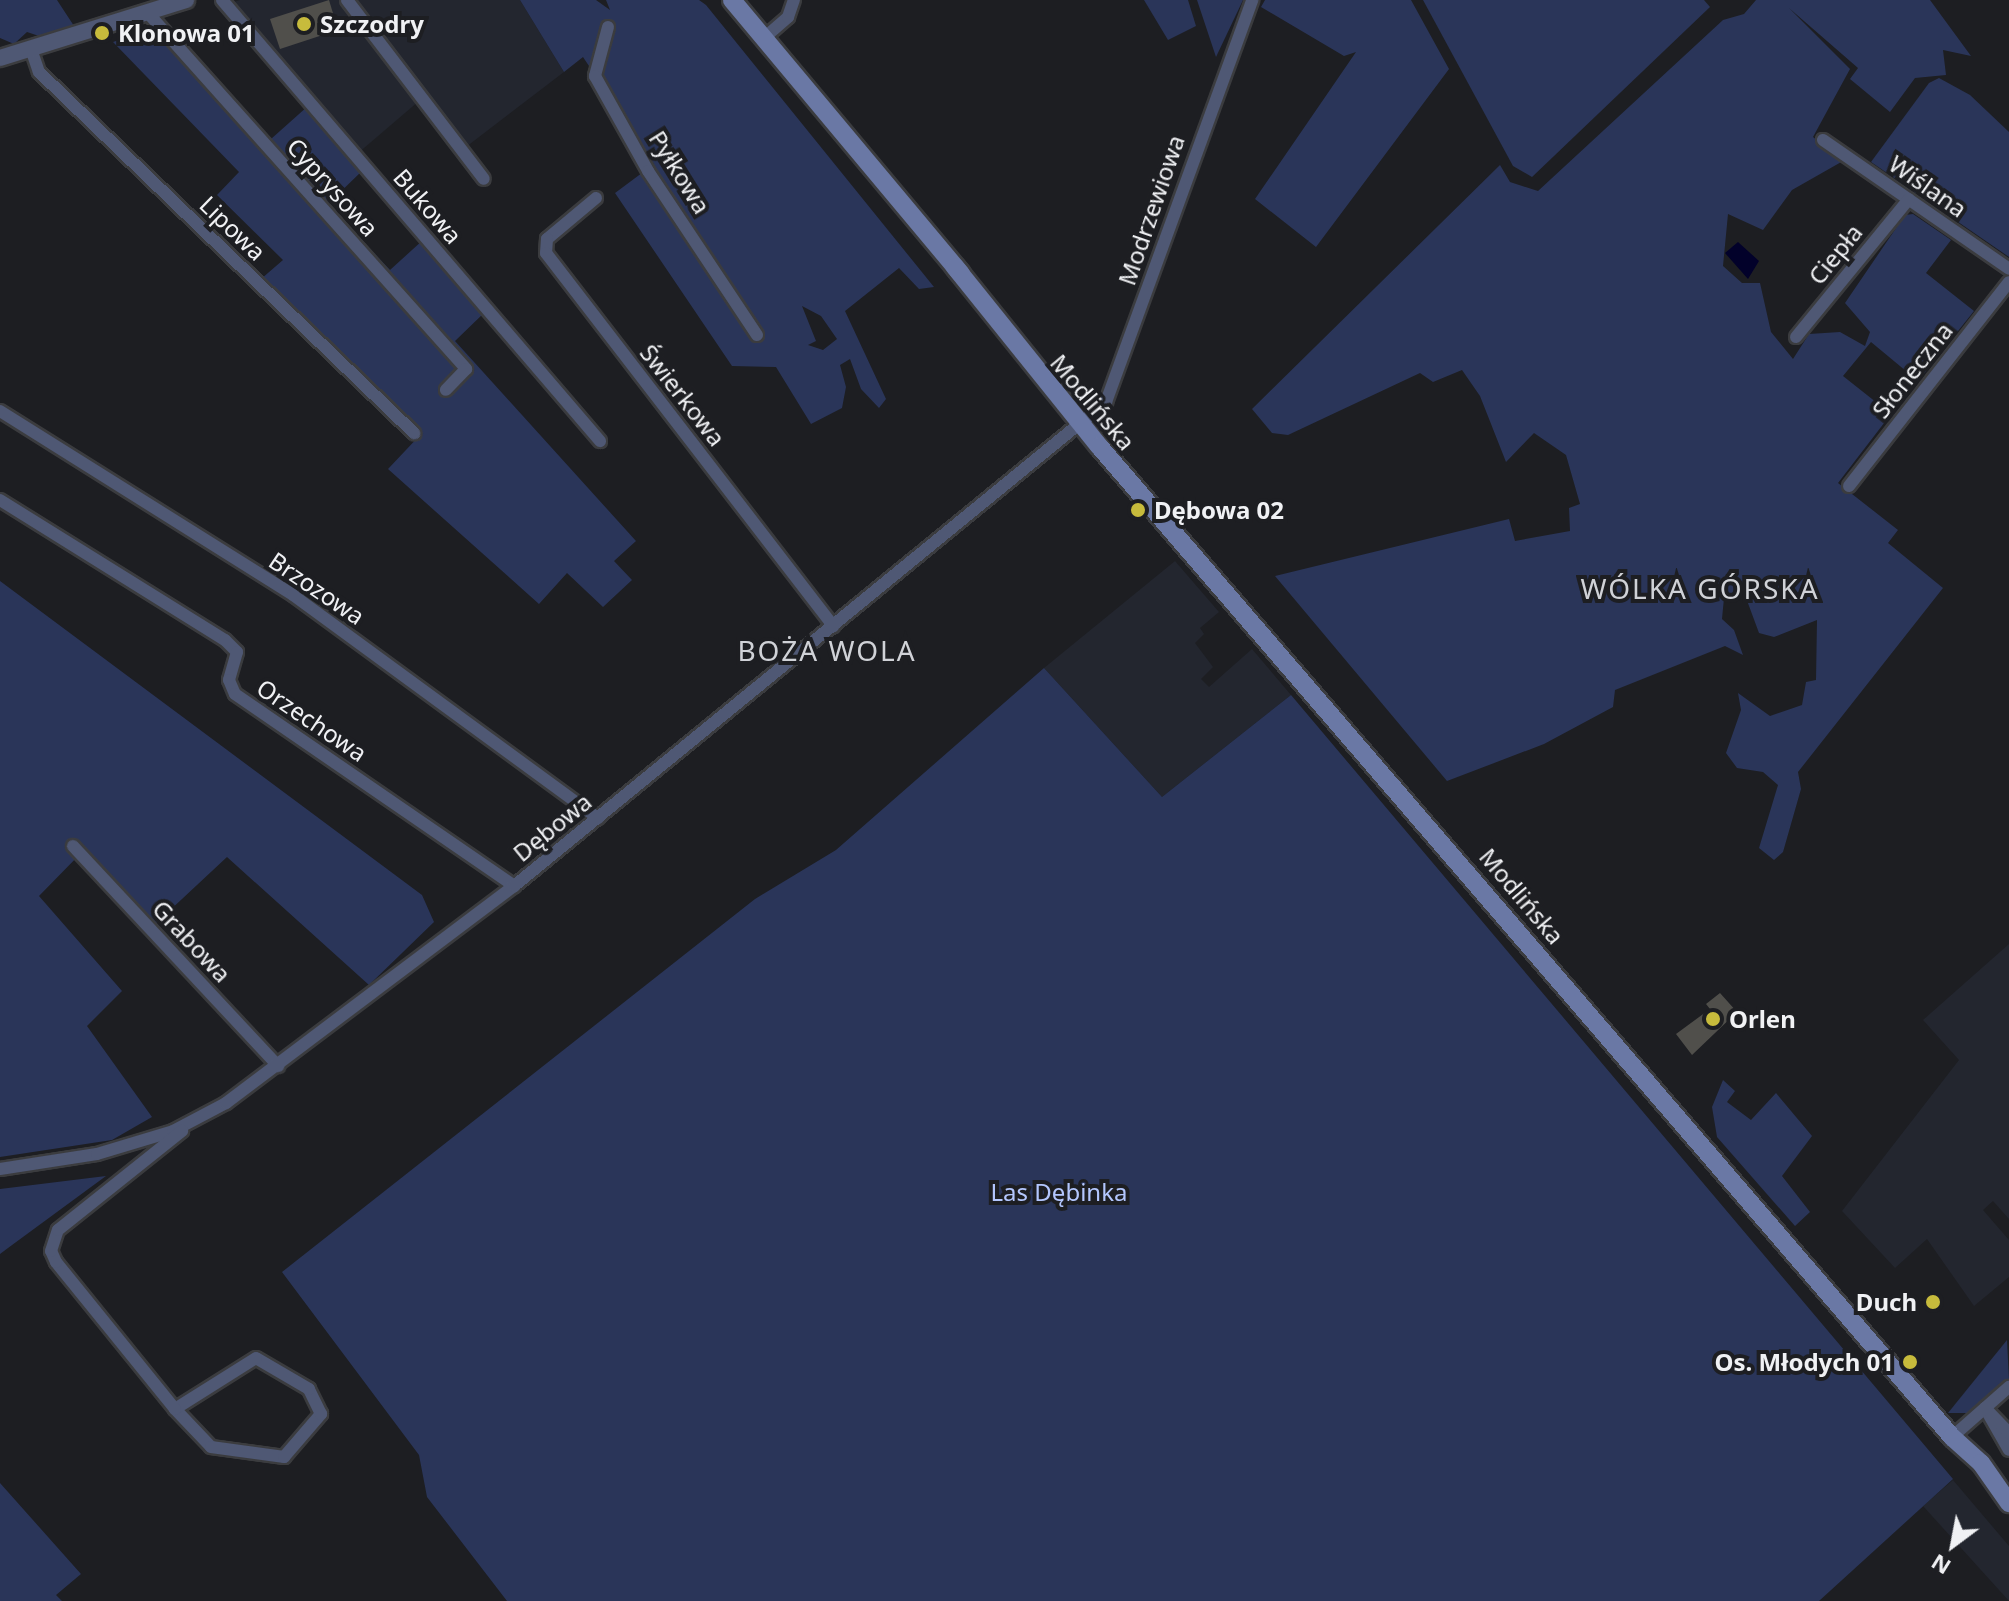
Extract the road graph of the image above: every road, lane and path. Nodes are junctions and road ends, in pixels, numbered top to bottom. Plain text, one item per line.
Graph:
1 (186, 0) edge
2 (222, 0) edge
3 (347, 0) edge
4 (732, 0) edge
5 (794, 0) edge
6 (1252, 0) edge
7 (141, 9) edge
8 (608, 27) dead end
9 (764, 38) junction
10 (31, 49) junction
11 (0, 58) edge
12 (1823, 140) dead end
13 (484, 179) dead end
14 (596, 198) dead end
15 (1909, 199) junction
16 (2009, 269) edge
17 (2009, 282) edge
18 (757, 335) dead end
19 (1796, 337) dead end
20 (446, 390) dead end
21 (0, 411) edge
22 (1084, 421) junction
23 (414, 433) dead end
24 (600, 441) dead end
25 (1849, 486) dead end
26 (0, 500) edge
27 (833, 626) junction
28 (598, 818) junction
29 (73, 846) dead end
30 (514, 886) junction
31 (278, 1066) junction
32 (193, 1120) junction
33 (0, 1169) edge
34 (2009, 1387) edge
35 (1985, 1408) junction
36 (175, 1409) junction
37 (2009, 1433) edge
38 (1952, 1437) junction
39 (2009, 1450) edge
40 (2009, 1504) edge

1 - 7 street
2 - 24 street, Bukowa
3 - 13 street
4 - 9 main road, Modlińska
5 - 9 street
6 - 22 street, Modrzewiowa
7 - 10 street
7 - 20 street, Cyprysowa
8 - 18 street, Pyłkowa
9 - 22 main road, Modlińska
10 - 11 street
10 - 23 street, Lipowa
12 - 15 street, Wiślana
14 - 27 street, Świerkowa
15 - 16 street, Wiślana
15 - 19 street, Ciepła
17 - 25 street, Słoneczna
21 - 28 street, Brzozowa
22 - 27 street, Dębowa
22 - 38 main road, Modlińska
26 - 30 street, Orzechowa
27 - 28 street, Dębowa
28 - 30 street, Dębowa
29 - 31 street, Grabowa
30 - 31 street, Dębowa
31 - 32 street, Dębowa
32 - 33 street, Dębowa
32 - 36 street
34 - 35 street
35 - 37 street
35 - 38 street
35 - 39 street
36 - 36 street
38 - 40 main road, Modlińska

